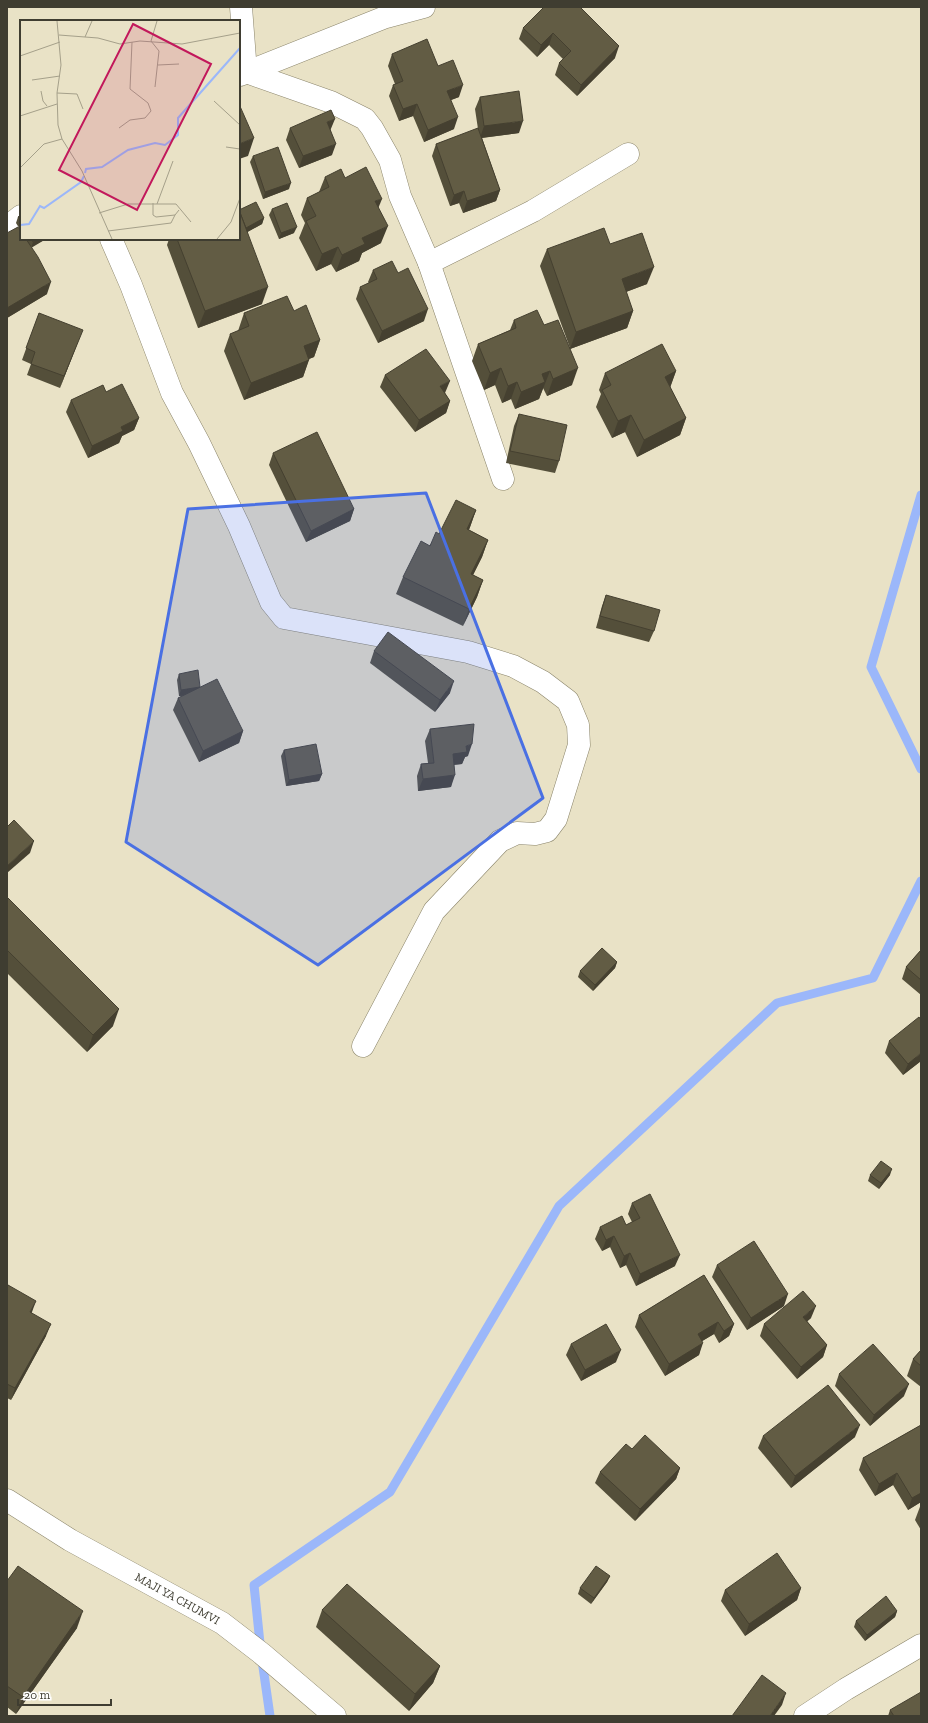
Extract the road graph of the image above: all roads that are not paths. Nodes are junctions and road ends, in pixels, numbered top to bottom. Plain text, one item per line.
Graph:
1 (241, 7) edge
2 (424, 7) edge
3 (242, 74) edge
4 (628, 154) dead end
5 (20, 217) edge
6 (7, 227) edge
7 (111, 240) edge
8 (429, 263) junction
9 (503, 479) dead end
10 (363, 1046) dead end
11 (7, 1500) edge
12 (921, 1645) edge
13 (335, 1716) edge
14 (805, 1716) edge

1 - 3 street
2 - 3 street
3 - 8 street
4 - 8 street
5 - 6 street
7 - 10 street
8 - 9 street
11 - 13 street, MAJI YA CHUMVI
12 - 14 street

